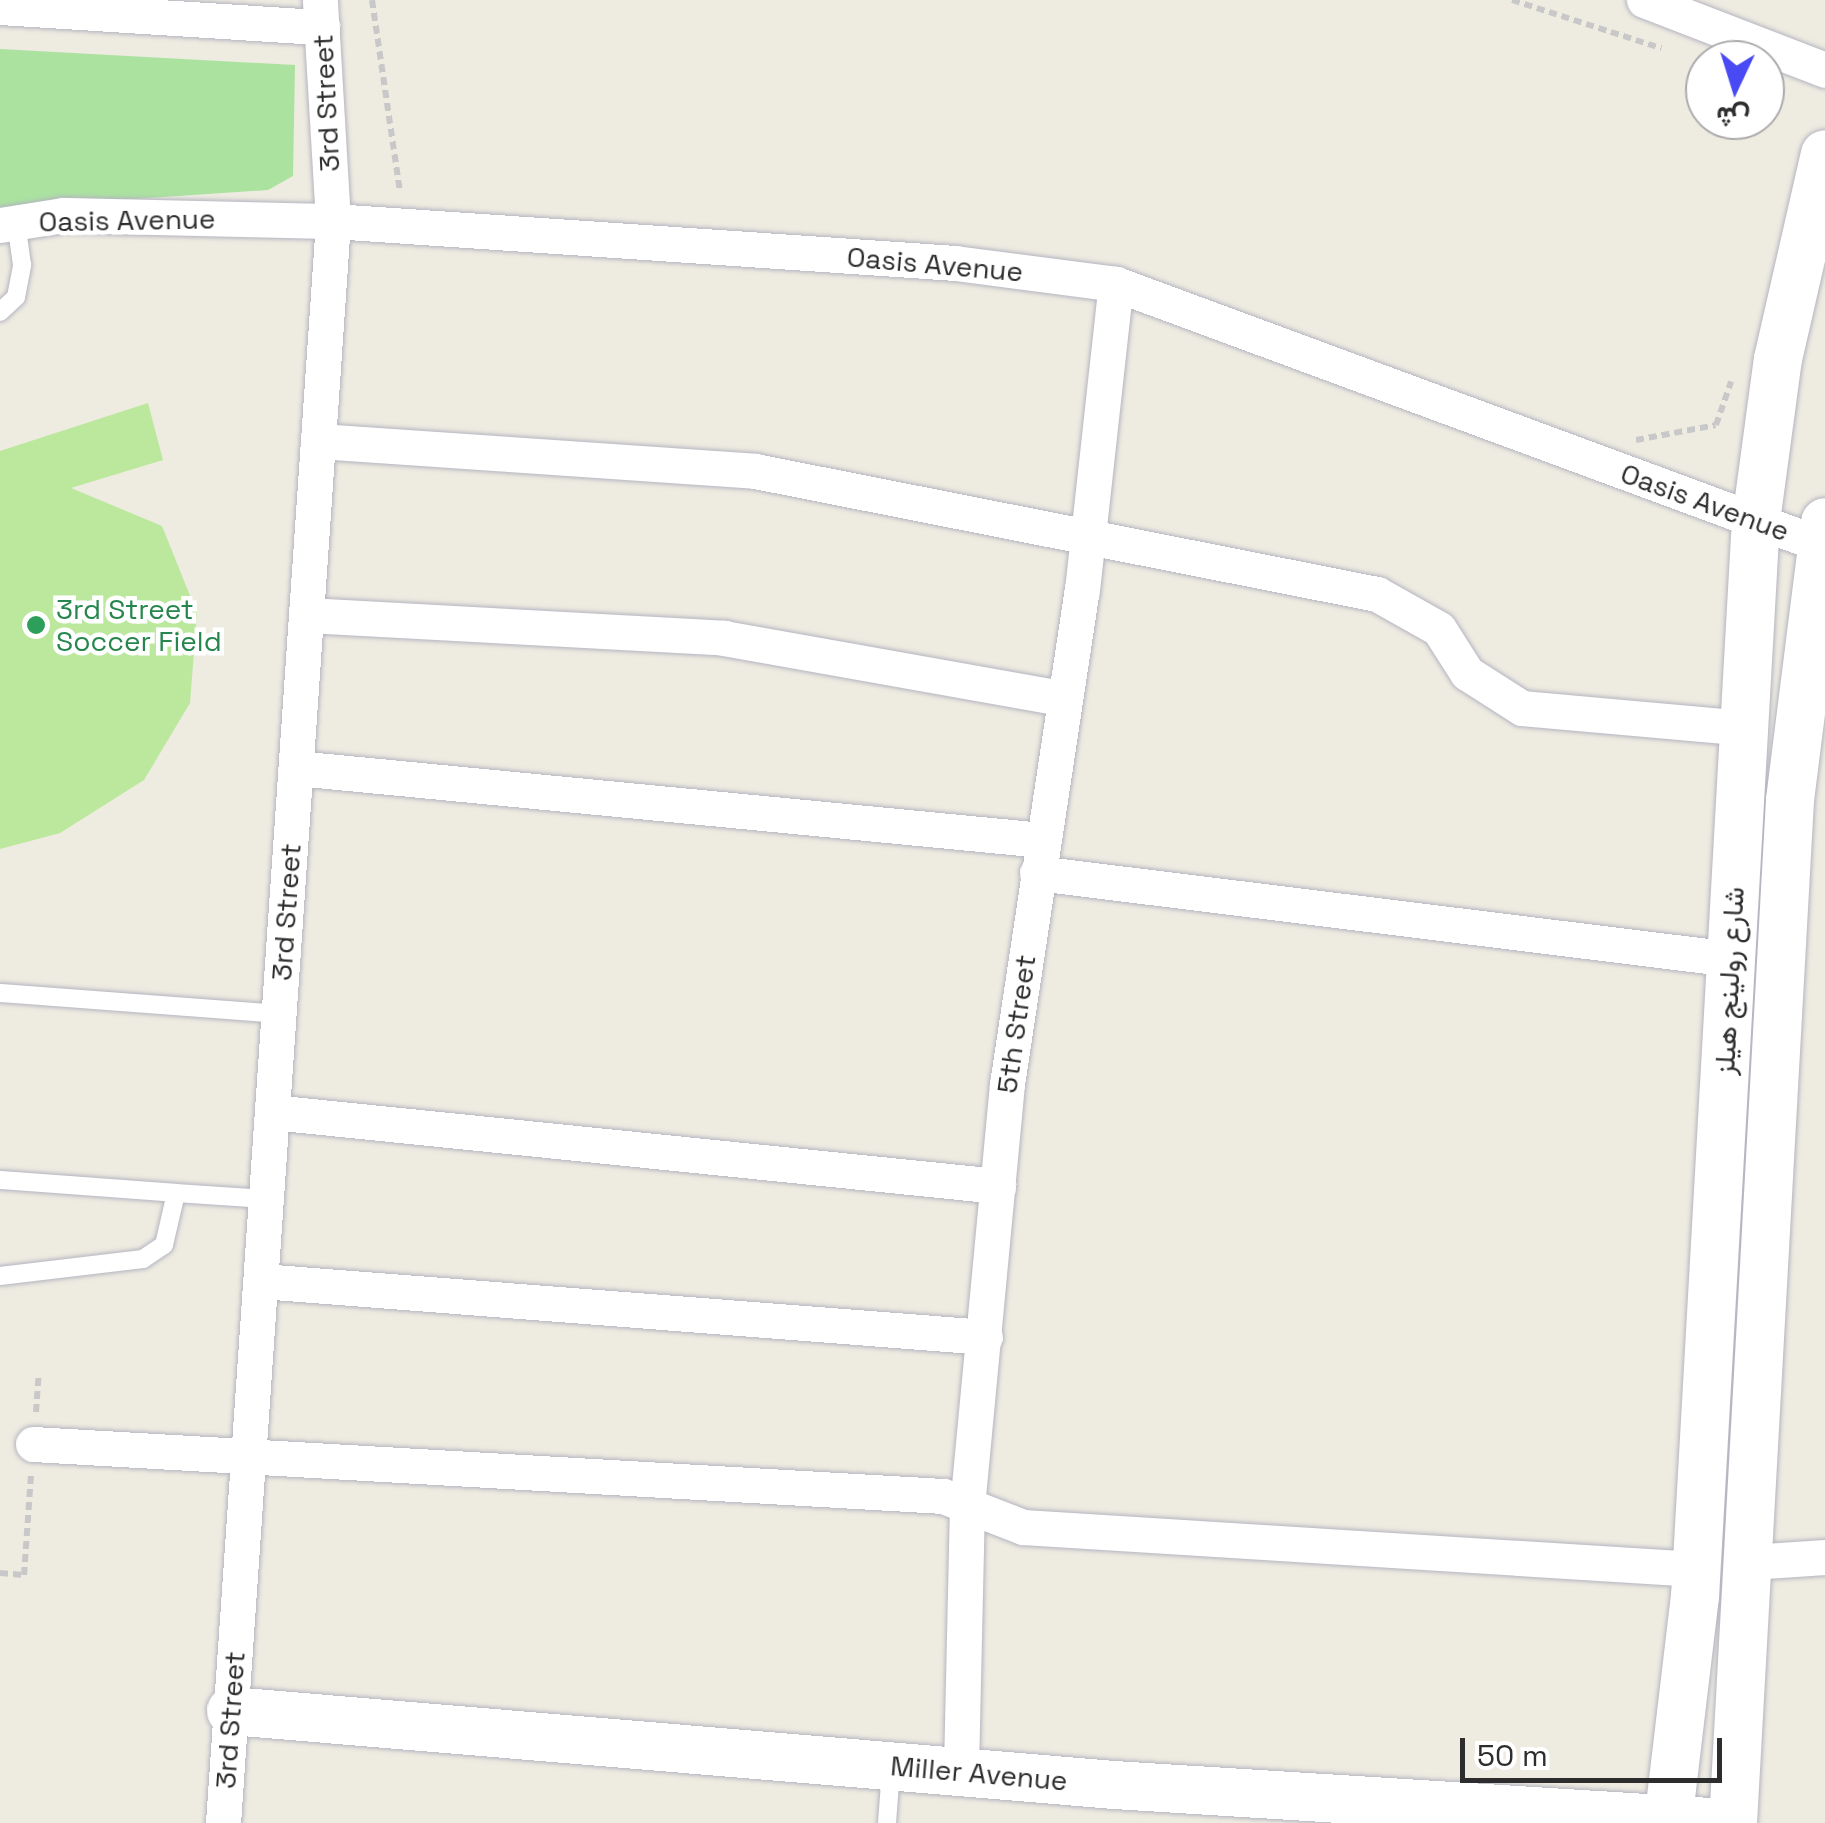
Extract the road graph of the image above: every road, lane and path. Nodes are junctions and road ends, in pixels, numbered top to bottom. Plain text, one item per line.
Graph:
1 (1512, 0) edge
2 (1644, 0) edge
3 (0, 6) edge
4 (321, 13) edge
5 (1668, 50) dead end
6 (1825, 70) edge
7 (1825, 154) edge
8 (333, 220) junction
9 (8, 224) edge
10 (1116, 284) junction
11 (0, 312) edge
12 (318, 440) junction
13 (1756, 520) junction
14 (1824, 538) edge
15 (1088, 542) junction
16 (306, 614) junction
17 (1065, 698) junction
18 (1744, 728) junction
19 (296, 768) junction
20 (1040, 856) junction
21 (1731, 958) junction
22 (0, 993) edge
23 (278, 1014) junction
24 (272, 1112) junction
25 (0, 1180) edge
26 (998, 1186) junction
27 (176, 1193) junction
28 (266, 1199) junction
29 (0, 1276) edge
30 (260, 1281) junction
31 (984, 1337) junction
32 (39, 1373) dead end
33 (33, 1444) junction
34 (248, 1454) junction
35 (967, 1507) junction
36 (1825, 1557) edge
37 (1750, 1562) junction
38 (1696, 1569) junction
39 (0, 1573) edge
40 (231, 1711) junction
41 (891, 1764) junction
42 (961, 1770) junction
43 (1113, 1804) edge
44 (1172, 1806) edge
45 (1357, 1811) edge
46 (1669, 1818) edge
47 (223, 1823) edge
48 (887, 1823) edge
49 (1730, 1823) edge

1 - 5 path
2 - 6 street
3 - 4 street
4 - 8 street, 3rd Street
7 - 13 main road, شارع رولينج هيلز
8 - 9 street, Oasis Avenue
8 - 10 street, Oasis Avenue
8 - 12 street, 3rd Street
9 - 11 lane
10 - 13 street, Oasis Avenue
10 - 15 street, 5th Street
12 - 15 street
12 - 16 street, 3rd Street
13 - 14 street, Oasis Avenue
13 - 18 main road, شارع رولينج هيلز
14 - 37 main road, شارع رولينج هيلز
15 - 17 street, 5th Street
15 - 18 street
16 - 17 street
16 - 19 street, 3rd Street
17 - 20 street, 5th Street
18 - 21 main road, شارع رولينج هيلز
19 - 20 street
19 - 23 street, 3rd Street
20 - 21 street
20 - 26 street, 5th Street
21 - 38 main road, شارع رولينج هيلز
22 - 23 lane
23 - 24 street, 3rd Street
24 - 26 street
24 - 28 street, 3rd Street
25 - 27 lane
26 - 31 street, 5th Street
27 - 28 lane
27 - 29 lane
28 - 30 street, 3rd Street
30 - 31 street
30 - 34 street, 3rd Street
31 - 35 street, 5th Street
32 - 33 path
33 - 34 street
33 - 39 path
34 - 35 street
34 - 40 street, 3rd Street
35 - 38 street
35 - 42 street, 5th Street
36 - 37 street
37 - 49 main road, شارع رولينج هيلز
38 - 46 main road, شارع رولينج هيلز
40 - 41 main road, Miller Avenue
40 - 47 street, 3rd Street
41 - 42 main road, Miller Avenue
41 - 48 lane
42 - 43 main road, Miller Avenue
43 - 44 main road, Miller Avenue
44 - 45 main road, Miller Avenue
45 - 46 main road, Miller Avenue
46 - 49 main road, Miller Avenue

